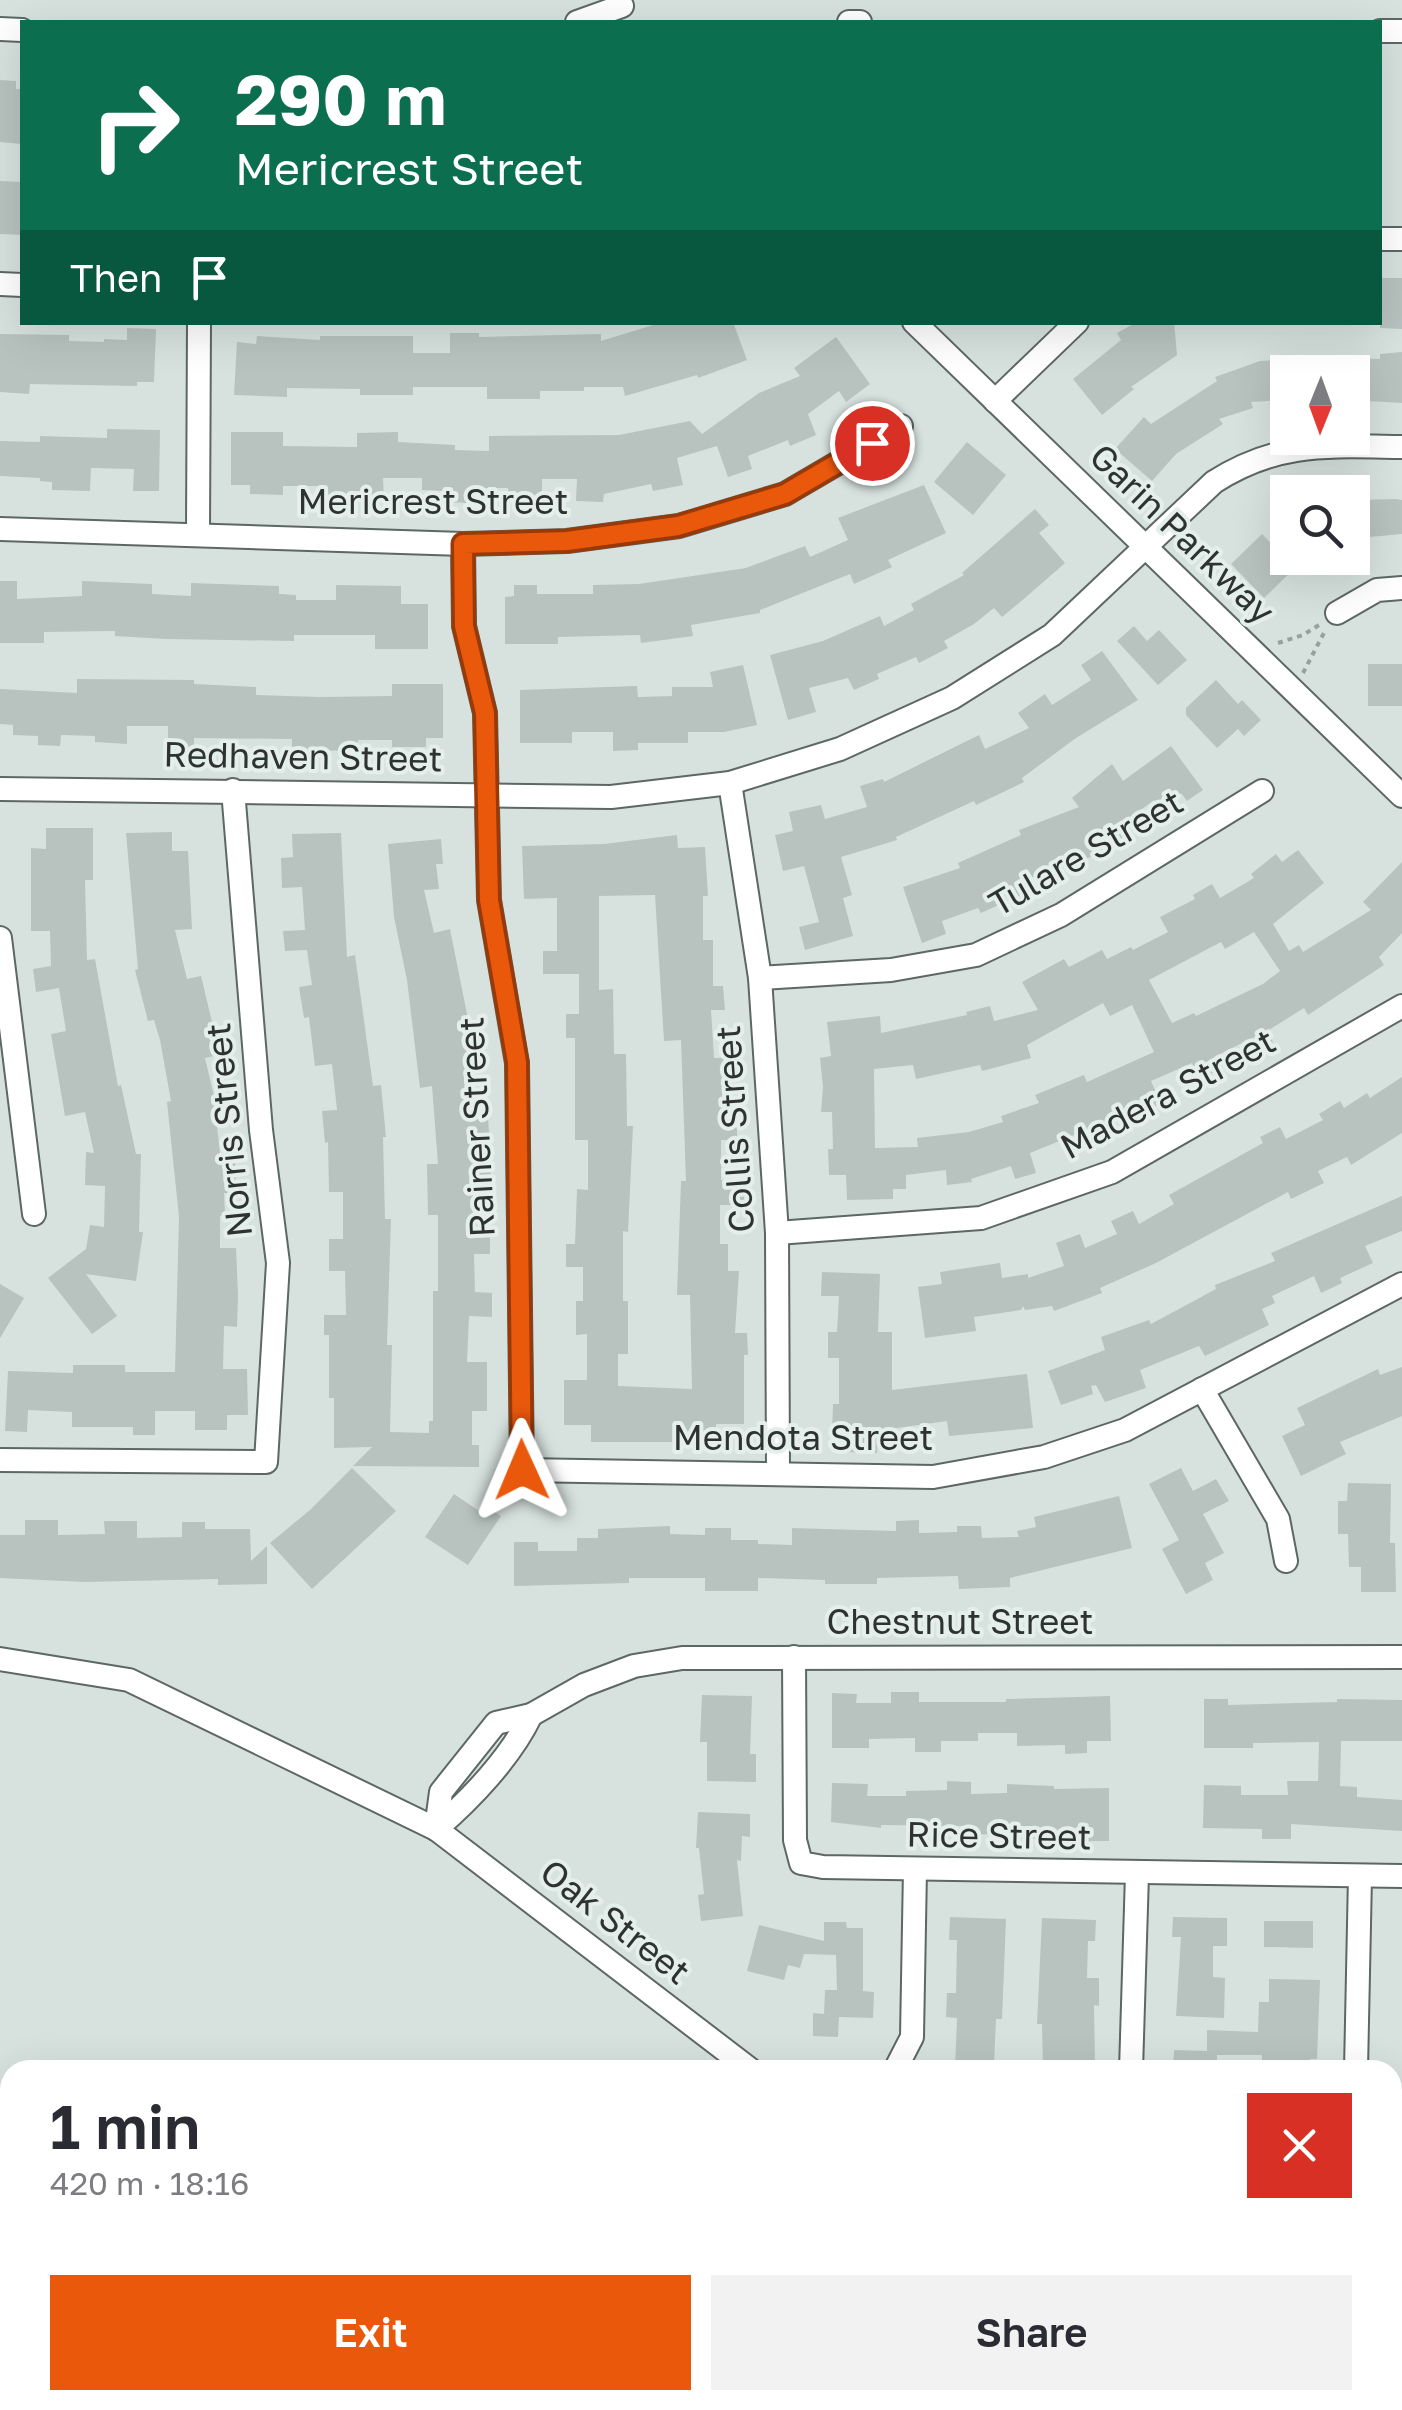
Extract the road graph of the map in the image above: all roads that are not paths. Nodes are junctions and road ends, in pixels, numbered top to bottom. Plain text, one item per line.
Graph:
1 (625, 10) edge
2 (586, 20) edge
3 (200, 325) edge
4 (917, 325) edge
5 (1074, 325) edge
6 (995, 401) junction
7 (901, 426) dead end
8 (1402, 447) edge
9 (0, 529) edge
10 (198, 533) junction
11 (463, 544) junction
12 (1146, 548) junction
13 (1402, 588) edge
14 (1336, 614) road end
15 (730, 783) junction
16 (0, 788) edge
17 (233, 790) junction
18 (1262, 791) dead end
19 (488, 794) junction
20 (1402, 796) edge
21 (0, 938) edge
22 (760, 978) junction
23 (1402, 1006) edge
24 (34, 1214) dead end
25 (777, 1233) junction
26 (1402, 1284) edge
27 (1202, 1389) junction
28 (0, 1460) edge
29 (522, 1470) joint
30 (778, 1474) junction
31 (1286, 1560) dead end
32 (794, 1657) junction
33 (1402, 1657) edge
34 (0, 1659) edge
35 (436, 1829) junction
36 (915, 1869) junction
37 (1136, 1874) junction
38 (1360, 1876) junction
39 (1402, 1876) edge
40 (737, 2060) edge
41 (900, 2060) edge
42 (1131, 2060) edge
43 (1356, 2060) edge

1 - 2 street
3 - 10 street
4 - 6 street, Garin Parkway
5 - 6 street
6 - 12 street, Garin Parkway
7 - 11 street, Mericrest Street
8 - 12 street, Redhaven Street
9 - 10 street, Mericrest Street
10 - 11 street, Mericrest Street
11 - 19 street, Rainer Street
12 - 15 street, Redhaven Street
12 - 20 street, Garin Parkway
13 - 14 street
15 - 19 street, Redhaven Street
15 - 22 street, Collis Street
16 - 17 street, Redhaven Street
17 - 19 street, Redhaven Street
17 - 28 street, Norris Street
18 - 22 street, Tulare Street
19 - 29 street, Rainer Street
21 - 24 street
22 - 25 street, Collis Street
23 - 25 street, Madera Street
25 - 30 street, Collis Street
26 - 27 street, Mendota Street
27 - 30 street, Mendota Street
27 - 31 street
29 - 30 street, Mendota Street
32 - 33 street, Chestnut Street
32 - 35 street, Chestnut Street
32 - 36 street, Rice Street
34 - 35 street
35 - 40 street, Oak Street
36 - 37 street, Rice Street
36 - 41 street
37 - 38 street, Rice Street
37 - 42 street
38 - 39 street, Rice Street
38 - 43 street

